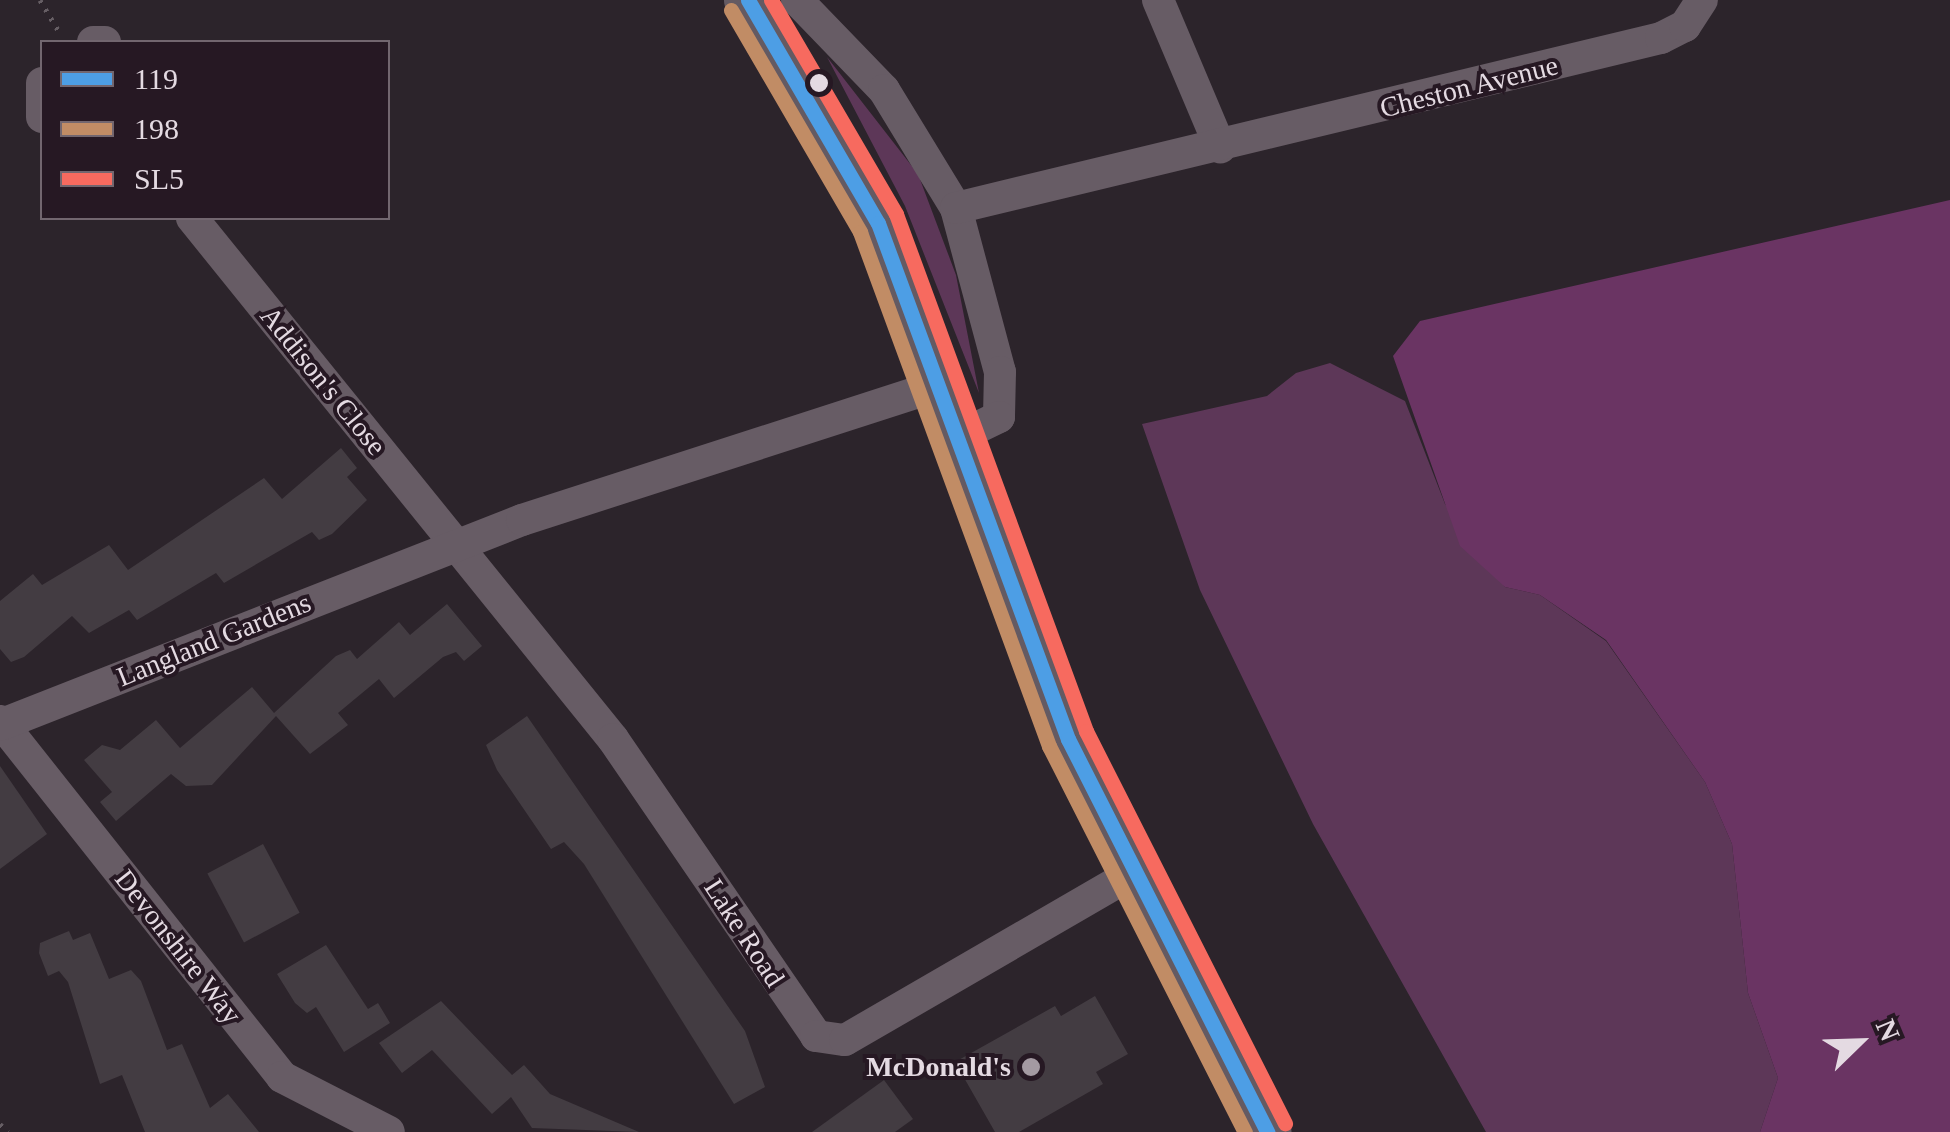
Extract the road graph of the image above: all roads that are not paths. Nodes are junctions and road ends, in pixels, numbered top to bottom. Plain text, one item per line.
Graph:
1 (1158, 0) edge
2 (1702, 0) edge
3 (768, 2) edge
4 (1220, 147) junction
5 (956, 208) junction
6 (194, 220) edge
7 (941, 385) junction
8 (960, 436) junction
9 (452, 546) junction
10 (1, 724) edge
11 (1130, 875) junction
12 (389, 1132) edge
13 (1267, 1132) edge

1 - 4 street
2 - 4 street, Cheston Avenue
3 - 5 street
3 - 7 highway
4 - 5 street, Cheston Avenue
5 - 8 street
6 - 9 street, Addison's Close
7 - 8 highway
7 - 9 street, Langland Gardens
8 - 11 highway
9 - 10 street, Langland Gardens
9 - 11 street, Lake Road
10 - 12 street, Devonshire Way
11 - 13 highway

